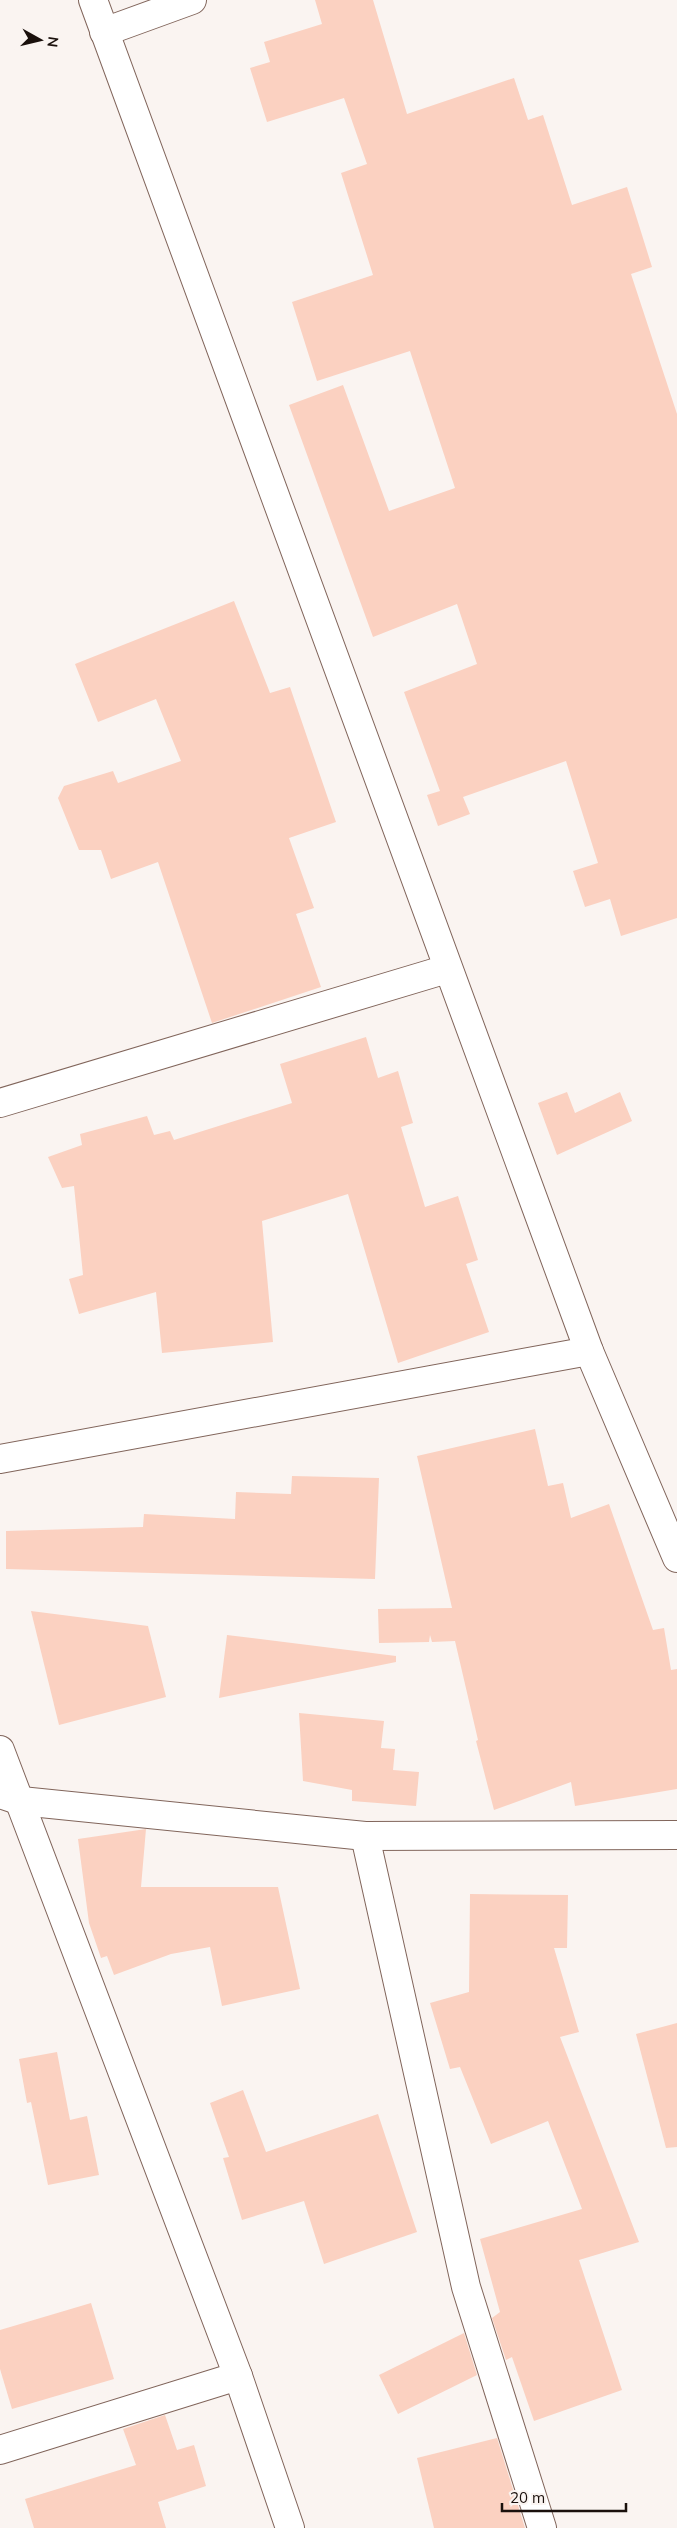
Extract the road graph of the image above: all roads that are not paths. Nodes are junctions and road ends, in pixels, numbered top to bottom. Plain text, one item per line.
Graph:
1 (93, 0) edge
2 (192, 0) edge
3 (104, 32) junction
4 (447, 969) junction
5 (0, 1103) edge
6 (589, 1351) junction
7 (0, 1459) edge
8 (677, 1558) edge
9 (0, 1750) edge
10 (10, 1798) edge
11 (677, 1835) edge
12 (365, 1836) junction
13 (238, 2376) junction
14 (0, 2450) edge
15 (290, 2528) edge
16 (542, 2528) edge

1 - 3 street
2 - 3 street
3 - 4 street
4 - 5 street
4 - 6 street
6 - 7 street
6 - 8 street
9 - 10 street
10 - 12 street
10 - 13 street
11 - 12 street
12 - 16 street
13 - 14 street
13 - 15 street

